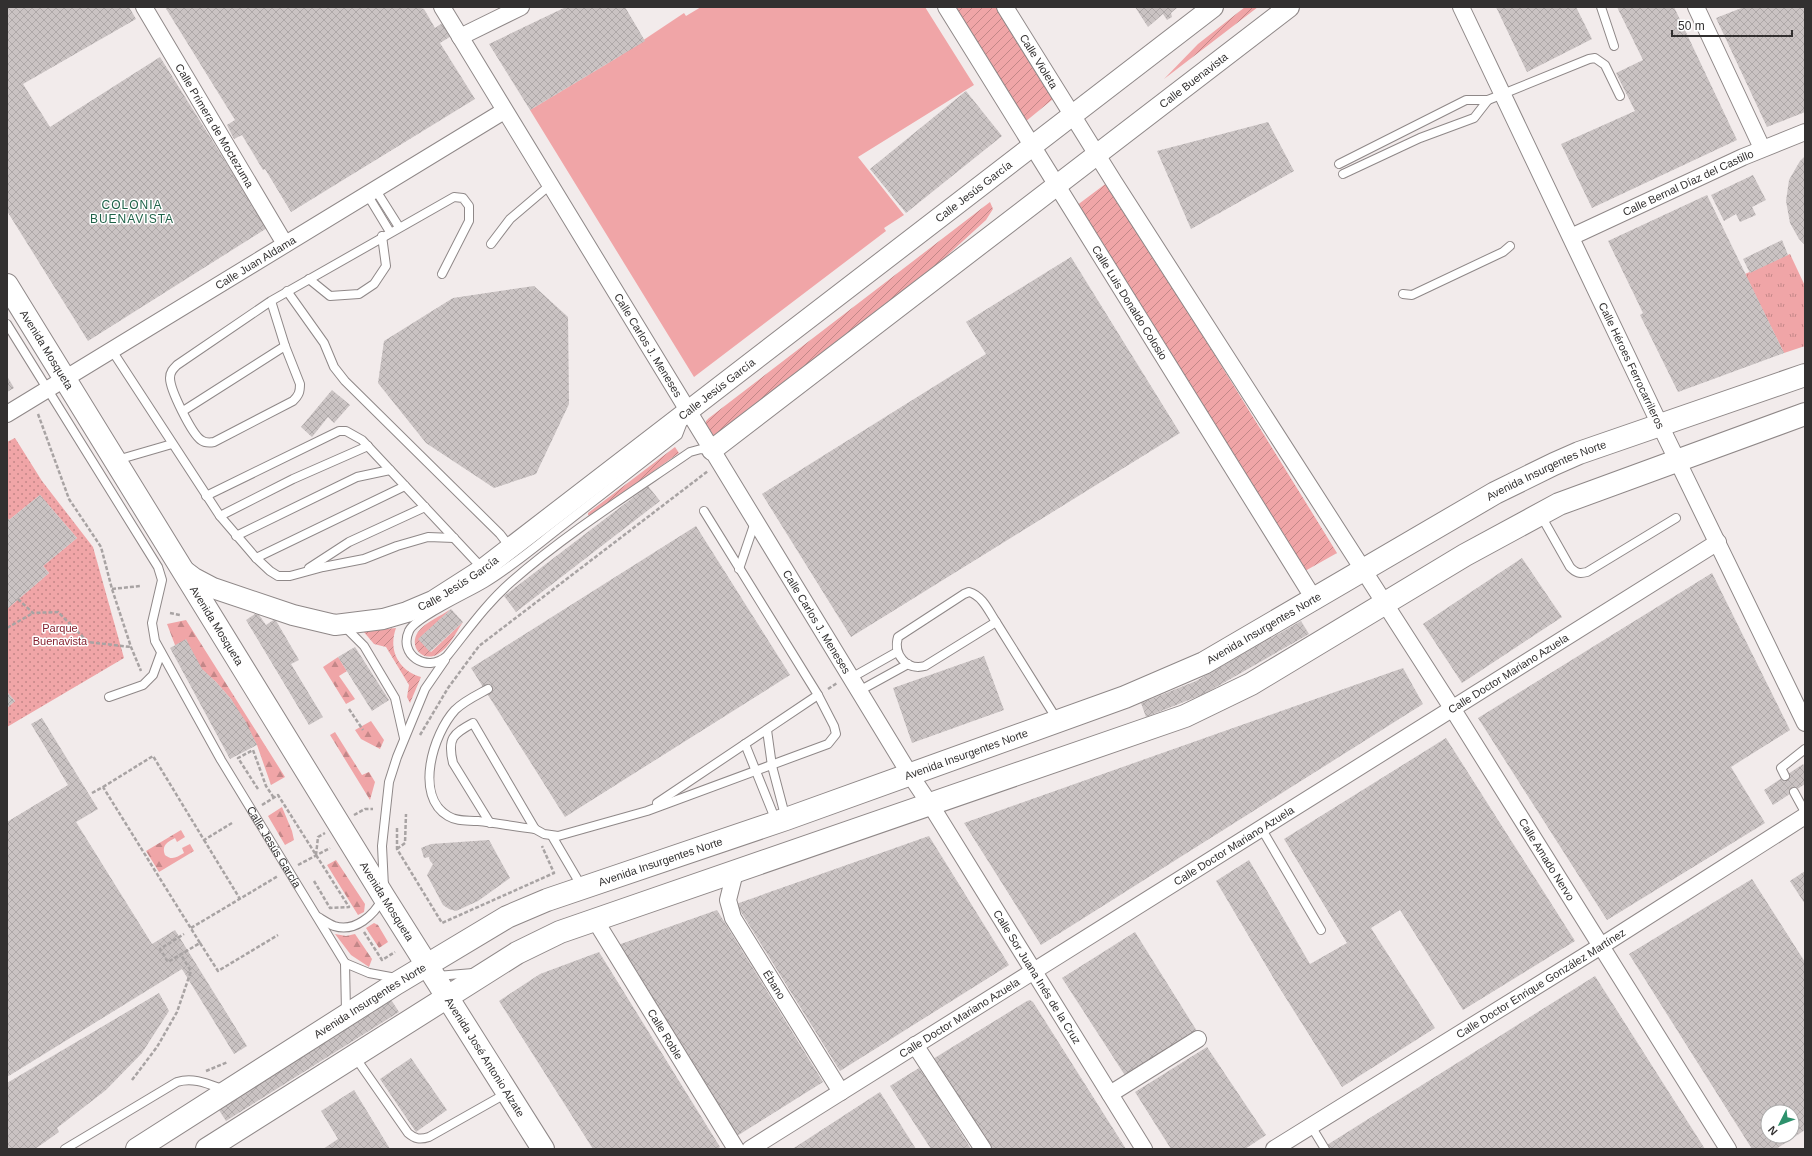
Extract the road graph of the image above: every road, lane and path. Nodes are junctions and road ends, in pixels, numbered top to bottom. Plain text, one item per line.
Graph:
1 (144, 7) edge
2 (442, 7) edge
3 (521, 7) edge
4 (946, 7) edge
5 (1005, 7) edge
6 (1213, 7) edge
7 (1289, 7) edge
8 (1461, 7) edge
9 (1600, 7) edge
10 (1701, 8) edge
11 (460, 37) junction
12 (1614, 46) dead end
13 (1620, 96) dead end
14 (1495, 98) junction
15 (504, 110) junction
16 (1072, 115) junction
17 (1805, 132) edge
18 (1032, 146) junction
19 (1762, 148) junction
20 (1098, 154) junction
21 (1339, 164) dead end
22 (1343, 174) dead end
23 (550, 185) junction
24 (1058, 186) junction
25 (371, 191) junction
26 (399, 227) junction
27 (390, 232) junction
28 (382, 236) junction
29 (1571, 237) junction
30 (285, 244) junction
31 (491, 244) dead end
32 (1510, 246) dead end
33 (442, 274) dead end
34 (309, 279) junction
35 (7, 285) edge
36 (288, 291) junction
37 (1403, 294) dead end
38 (271, 301) junction
39 (7, 324) edge
40 (285, 346) junction
41 (111, 349) junction
42 (1805, 375) edge
43 (56, 383) junction
44 (33, 398) junction
45 (183, 411) junction
46 (687, 411) junction
47 (7, 414) edge
48 (1805, 414) edge
49 (1660, 425) junction
50 (172, 444) junction
51 (368, 446) junction
52 (716, 456) junction
53 (1677, 459) junction
54 (115, 461) junction
55 (390, 470) junction
56 (405, 486) junction
57 (206, 496) junction
58 (425, 507) junction
59 (704, 510) dead end
60 (1540, 513) junction
61 (220, 516) junction
62 (1676, 518) dead end
63 (756, 521) junction
64 (236, 536) junction
65 (454, 538) junction
66 (1718, 542) junction
67 (511, 548) junction
68 (256, 558) junction
69 (182, 569) junction
70 (483, 569) junction
71 (739, 569) junction
72 (1363, 571) junction
73 (300, 573) junction
74 (140, 586) dead end
75 (112, 589) junction
76 (1314, 599) junction
77 (18, 600) dead end
78 (1384, 604) junction
79 (33, 613) junction
80 (170, 613) dead end
81 (180, 615) dead end
82 (996, 622) junction
83 (343, 625) junction
84 (7, 628) edge
85 (131, 648) junction
86 (897, 652) junction
87 (161, 653) junction
88 (447, 656) junction
89 (908, 664) junction
90 (853, 682) junction
91 (146, 683) junction
92 (488, 689) dead end
93 (818, 695) junction
94 (109, 697) dead end
95 (1452, 708) junction
96 (349, 709) dead end
97 (1059, 721) junction
98 (1805, 724) edge
99 (362, 730) dead end
100 (767, 730) junction
101 (404, 738) junction
102 (418, 740) dead end
103 (745, 744) junction
104 (1805, 749) edge
105 (772, 766) junction
106 (757, 771) junction
107 (910, 773) junction
108 (1785, 776) dead end
109 (103, 786) junction
110 (258, 789) dead end
111 (1794, 792) dead end
112 (92, 793) dead end
113 (274, 798) junction
114 (262, 805) dead end
115 (931, 805) junction
116 (647, 810) junction
117 (1805, 812) edge
118 (406, 814) dead end
119 (1805, 816) edge
120 (781, 820) junction
121 (232, 823) dead end
122 (490, 823) junction
123 (398, 825) dead end
124 (1261, 828) junction
125 (535, 829) junction
126 (552, 836) junction
127 (204, 840) junction
128 (330, 848) dead end
129 (397, 849) junction
130 (316, 855) junction
131 (298, 865) dead end
132 (735, 872) junction
133 (281, 875) dead end
134 (314, 881) dead end
135 (583, 888) junction
136 (384, 897) junction
137 (240, 899) junction
138 (317, 916) junction
139 (595, 920) junction
140 (191, 928) junction
141 (363, 930) dead end
142 (1321, 930) dead end
143 (184, 934) dead end
144 (278, 936) dead end
145 (200, 943) junction
146 (1602, 946) junction
147 (395, 952) dead end
148 (181, 955) junction
149 (345, 963) junction
150 (491, 970) junction
151 (430, 971) junction
152 (1033, 971) junction
153 (404, 978) junction
154 (447, 997) junction
155 (346, 1015) junction
156 (1198, 1039) dead end
157 (915, 1046) junction
158 (354, 1056) junction
159 (132, 1080) dead end
160 (227, 1091) junction
161 (841, 1092) junction
162 (507, 1093) junction
163 (1110, 1094) junction
164 (1311, 1126) junction
165 (65, 1149) edge
166 (137, 1149) edge
167 (207, 1149) edge
168 (543, 1149) edge
169 (736, 1149) edge
170 (750, 1149) edge
171 (983, 1149) edge
172 (1144, 1149) edge
173 (1274, 1149) edge
174 (1325, 1149) edge
175 (1728, 1149) edge

1 - 30 street, Calle Primera de Moctezuma
2 - 11 street, Calle Carlos J. Meneses
3 - 11 street
4 - 18 street, Calle Luis Donaldo Colosio
5 - 16 street, Calle Violeta
6 - 16 street
7 - 20 street, Calle Buenavista
8 - 14 street, Calle Héroes Ferrocarrileros
9 - 12 lane
10 - 19 street
11 - 15 street, Calle Carlos J. Meneses
13 - 14 lane
14 - 21 lane
14 - 22 lane
14 - 29 street, Calle Héroes Ferrocarrileros
15 - 23 street, Calle Carlos J. Meneses
15 - 25 street, Calle Juan Aldama
16 - 18 street, Calle Jesús García
16 - 20 street
17 - 19 street, Calle Bernal Díaz del Castillo
18 - 24 street, Calle Luis Donaldo Colosio
18 - 46 street, Calle Jesús García
19 - 29 street, Calle Bernal Díaz del Castillo
20 - 24 street
20 - 72 street
23 - 31 lane
23 - 46 street, Calle Carlos J. Meneses
24 - 52 street
24 - 76 street, Calle Luis Donaldo Colosio
25 - 26 lane
25 - 27 lane
25 - 30 street, Calle Juan Aldama
26 - 27 lane
26 - 33 lane
27 - 28 lane
28 - 34 lane
28 - 34 lane
29 - 49 street, Calle Héroes Ferrocarrileros
30 - 41 street, Calle Juan Aldama
32 - 37 lane
34 - 36 lane
35 - 43 main road, Avenida Mosqueta
36 - 38 lane
36 - 67 lane
38 - 40 lane
38 - 45 lane
39 - 43 lane, Calle Jesús García
40 - 45 lane
40 - 45 lane
41 - 43 street, Calle Juan Aldama
41 - 50 lane
42 - 49 main road, Avenida Insurgentes Norte
43 - 44 street, Calle Juan Aldama
43 - 54 main road, Avenida Mosqueta
43 - 87 lane, Calle Jesús García
44 - 47 street, Calle Juan Aldama
44 - 75 path
46 - 52 street, Calle Carlos J. Meneses
46 - 67 street, Calle Jesús García
46 - 88 lane
48 - 53 main road
49 - 53 street, Calle Héroes Ferrocarrileros
49 - 72 main road, Avenida Insurgentes Norte
50 - 54 lane
50 - 57 lane
51 - 55 lane
51 - 57 lane
51 - 61 lane
52 - 63 street, Calle Carlos J. Meneses
52 - 88 lane
52 - 102 path
53 - 60 main road
53 - 66 street, Calle Héroes Ferrocarrileros
54 - 69 main road, Avenida Mosqueta
55 - 56 lane
55 - 64 lane
56 - 58 lane
56 - 68 lane
57 - 61 lane
58 - 65 lane
58 - 73 lane
59 - 71 lane
60 - 62 lane
60 - 78 main road
61 - 64 lane
63 - 71 lane
63 - 90 street, Calle Carlos J. Meneses
64 - 68 lane
65 - 70 lane
65 - 73 lane
66 - 95 street, Calle Doctor Mariano Azuela
66 - 98 street, Calle Héroes Ferrocarrileros
67 - 70 street, Calle Jesús García
68 - 73 lane
69 - 83 street, Calle Jesús García
69 - 136 main road, Avenida Mosqueta
70 - 83 street, Calle Jesús García
71 - 93 lane
72 - 76 main road, Avenida Insurgentes Norte
72 - 78 street, Calle Amado Nervo
74 - 75 path
75 - 85 path
76 - 97 main road, Avenida Insurgentes Norte
77 - 79 path
78 - 95 street, Calle Amado Nervo
78 - 115 main road
79 - 84 path
79 - 85 path
80 - 81 path
82 - 86 lane
82 - 89 lane
82 - 97 lane
83 - 101 lane
85 - 91 path
86 - 89 lane
86 - 90 lane
87 - 91 lane
87 - 138 lane, Calle Jesús García
88 - 101 lane
89 - 90 lane
90 - 93 path
90 - 107 street, Calle Carlos J. Meneses
91 - 94 lane
92 - 122 lane
93 - 100 lane
93 - 105 lane
95 - 124 street, Calle Doctor Mariano Azuela
95 - 146 street, Calle Amado Nervo
96 - 99 path
97 - 107 main road, Avenida Insurgentes Norte
100 - 103 lane
100 - 105 lane
101 - 136 lane
103 - 106 lane
103 - 116 lane
104 - 108 lane
105 - 106 lane
105 - 120 lane
106 - 116 lane
106 - 120 lane
107 - 115 street, Calle Carlos J. Meneses
107 - 120 main road, Avenida Insurgentes Norte
109 - 112 path
109 - 127 path
109 - 140 path
110 - 113 path
111 - 117 lane
113 - 114 path
113 - 130 path
115 - 132 main road
115 - 152 street, Calle Sor Juana Inés de la Cruz
116 - 126 lane
118 - 129 path
119 - 146 street, Calle Doctor Enrique González Martínez
120 - 135 main road, Avenida Insurgentes Norte
121 - 127 path
122 - 125 lane
122 - 125 lane
123 - 129 path
124 - 142 lane
124 - 152 street, Calle Doctor Mariano Azuela
125 - 126 lane
125 - 129 path
126 - 135 lane
127 - 137 path
128 - 130 path
130 - 131 path
130 - 134 path
132 - 139 main road
132 - 161 street, Ébano
133 - 137 path
135 - 151 main road, Avenida Insurgentes Norte
136 - 138 lane, Calle Jesús García
136 - 151 main road, Avenida Mosqueta
137 - 140 path
138 - 149 lane, Calle Jesús García
139 - 150 main road
139 - 169 street, Calle Roble
140 - 145 path
141 - 147 path
143 - 148 path
144 - 145 path
145 - 148 path
146 - 164 street, Calle Doctor Enrique González Martínez
146 - 175 street, Calle Amado Nervo
148 - 159 path
149 - 153 lane
149 - 155 lane, Calle Jesús García
150 - 151 lane
150 - 154 main road
151 - 153 main road, Avenida Insurgentes Norte
151 - 154 main road, Avenida José Antonio Alzate
152 - 157 street, Calle Doctor Mariano Azuela
152 - 163 street, Calle Sor Juana Inés de la Cruz
153 - 155 main road, Avenida Insurgentes Norte
154 - 158 main road
154 - 162 main road, Avenida José Antonio Alzate
155 - 160 main road, Avenida Insurgentes Norte
156 - 163 street
157 - 161 street, Calle Doctor Mariano Azuela
157 - 171 street
158 - 162 lane
158 - 167 main road
160 - 165 lane
160 - 166 main road, Avenida Insurgentes Norte
161 - 170 street, Calle Doctor Mariano Azuela
162 - 168 main road, Avenida José Antonio Alzate
163 - 172 street, Calle Sor Juana Inés de la Cruz
164 - 173 street, Calle Doctor Enrique González Martínez
164 - 174 lane

